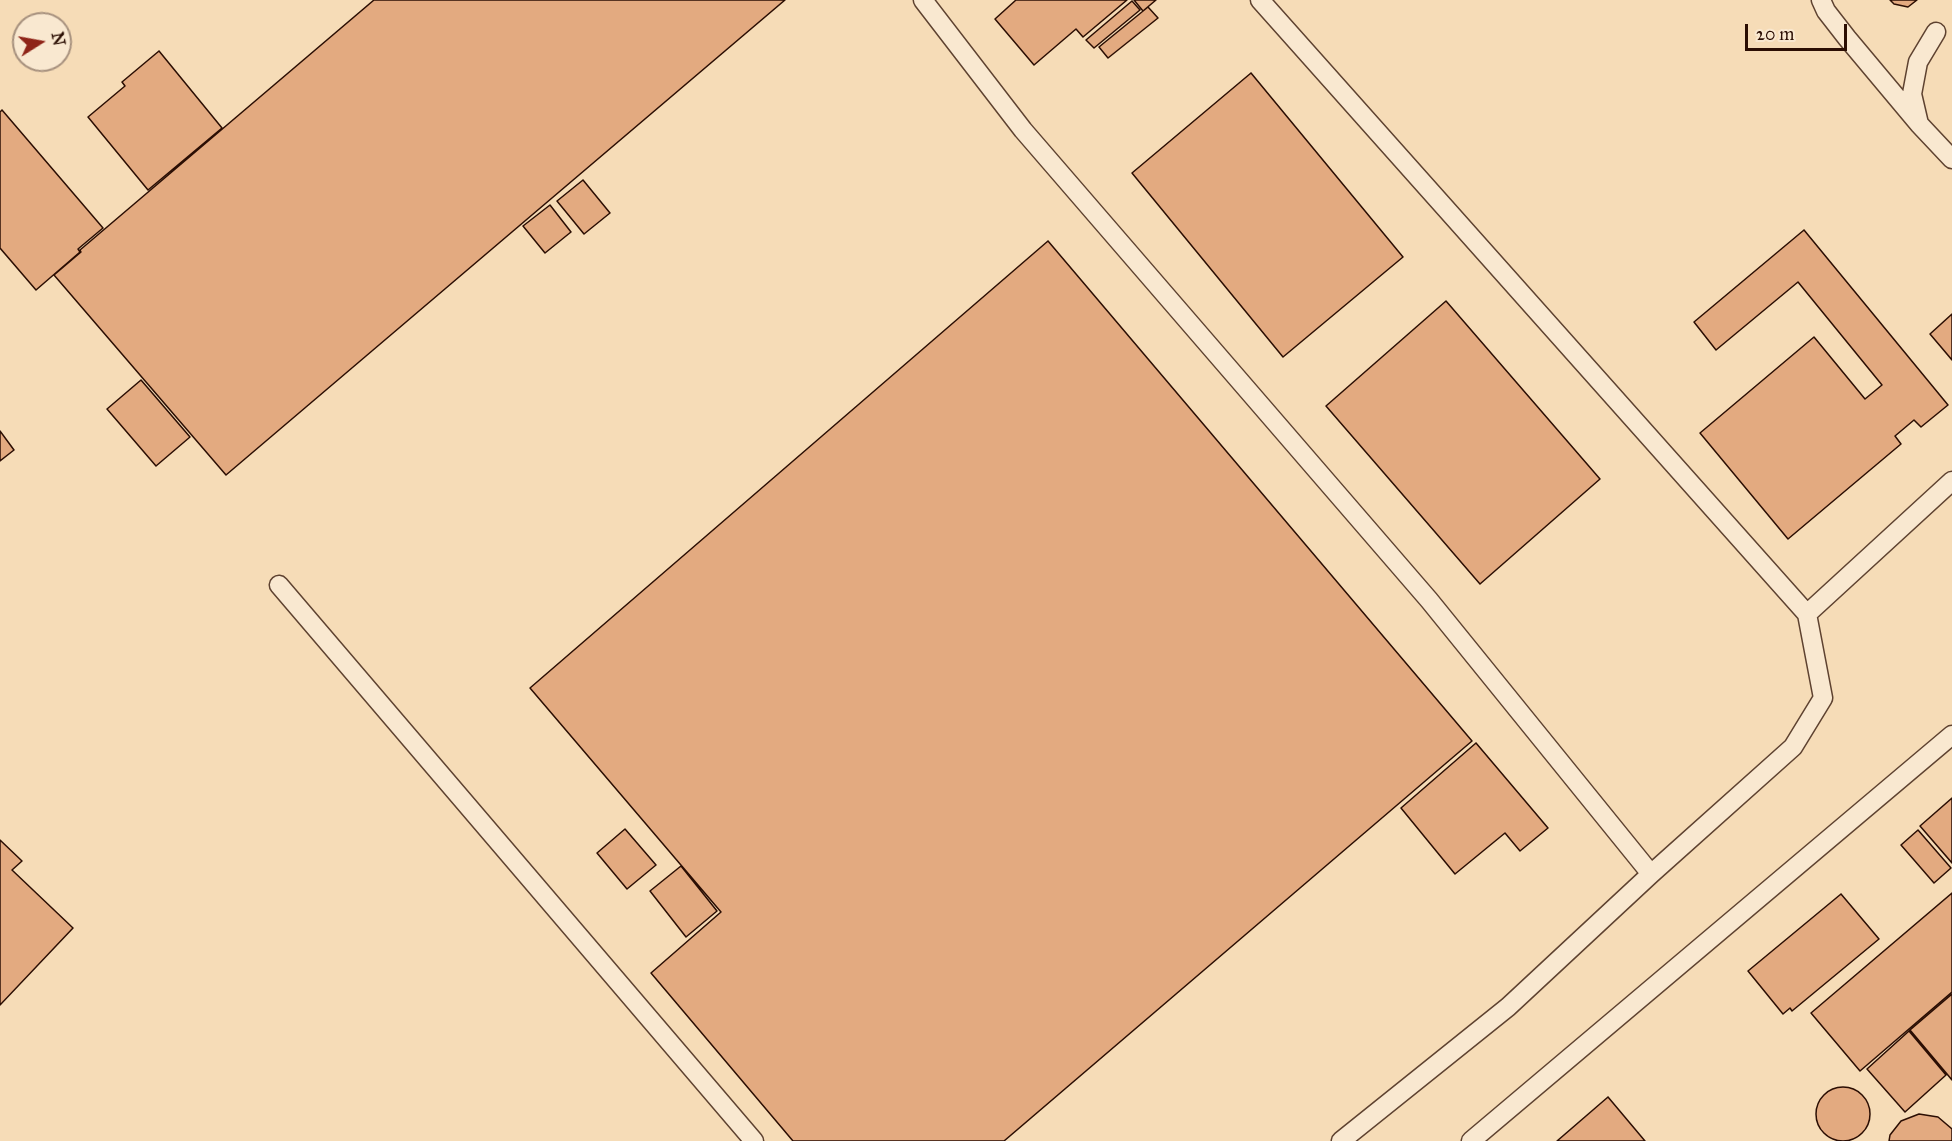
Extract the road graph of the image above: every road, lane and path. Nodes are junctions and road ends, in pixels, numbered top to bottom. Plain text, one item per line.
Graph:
1 (923, 0) edge
2 (1260, 0) edge
3 (1821, 0) edge
4 (1936, 32) dead end
5 (1919, 124) junction
6 (1952, 159) edge
7 (1952, 481) edge
8 (279, 585) dead end
9 (1807, 614) junction
10 (1952, 735) edge
11 (1651, 874) junction
12 (754, 1141) edge
13 (1341, 1141) edge
14 (1471, 1141) edge

1 - 11 lane
2 - 9 lane
3 - 5 lane
4 - 5 lane
5 - 6 lane
7 - 9 lane
8 - 12 lane
9 - 11 lane
10 - 14 lane
11 - 13 lane

